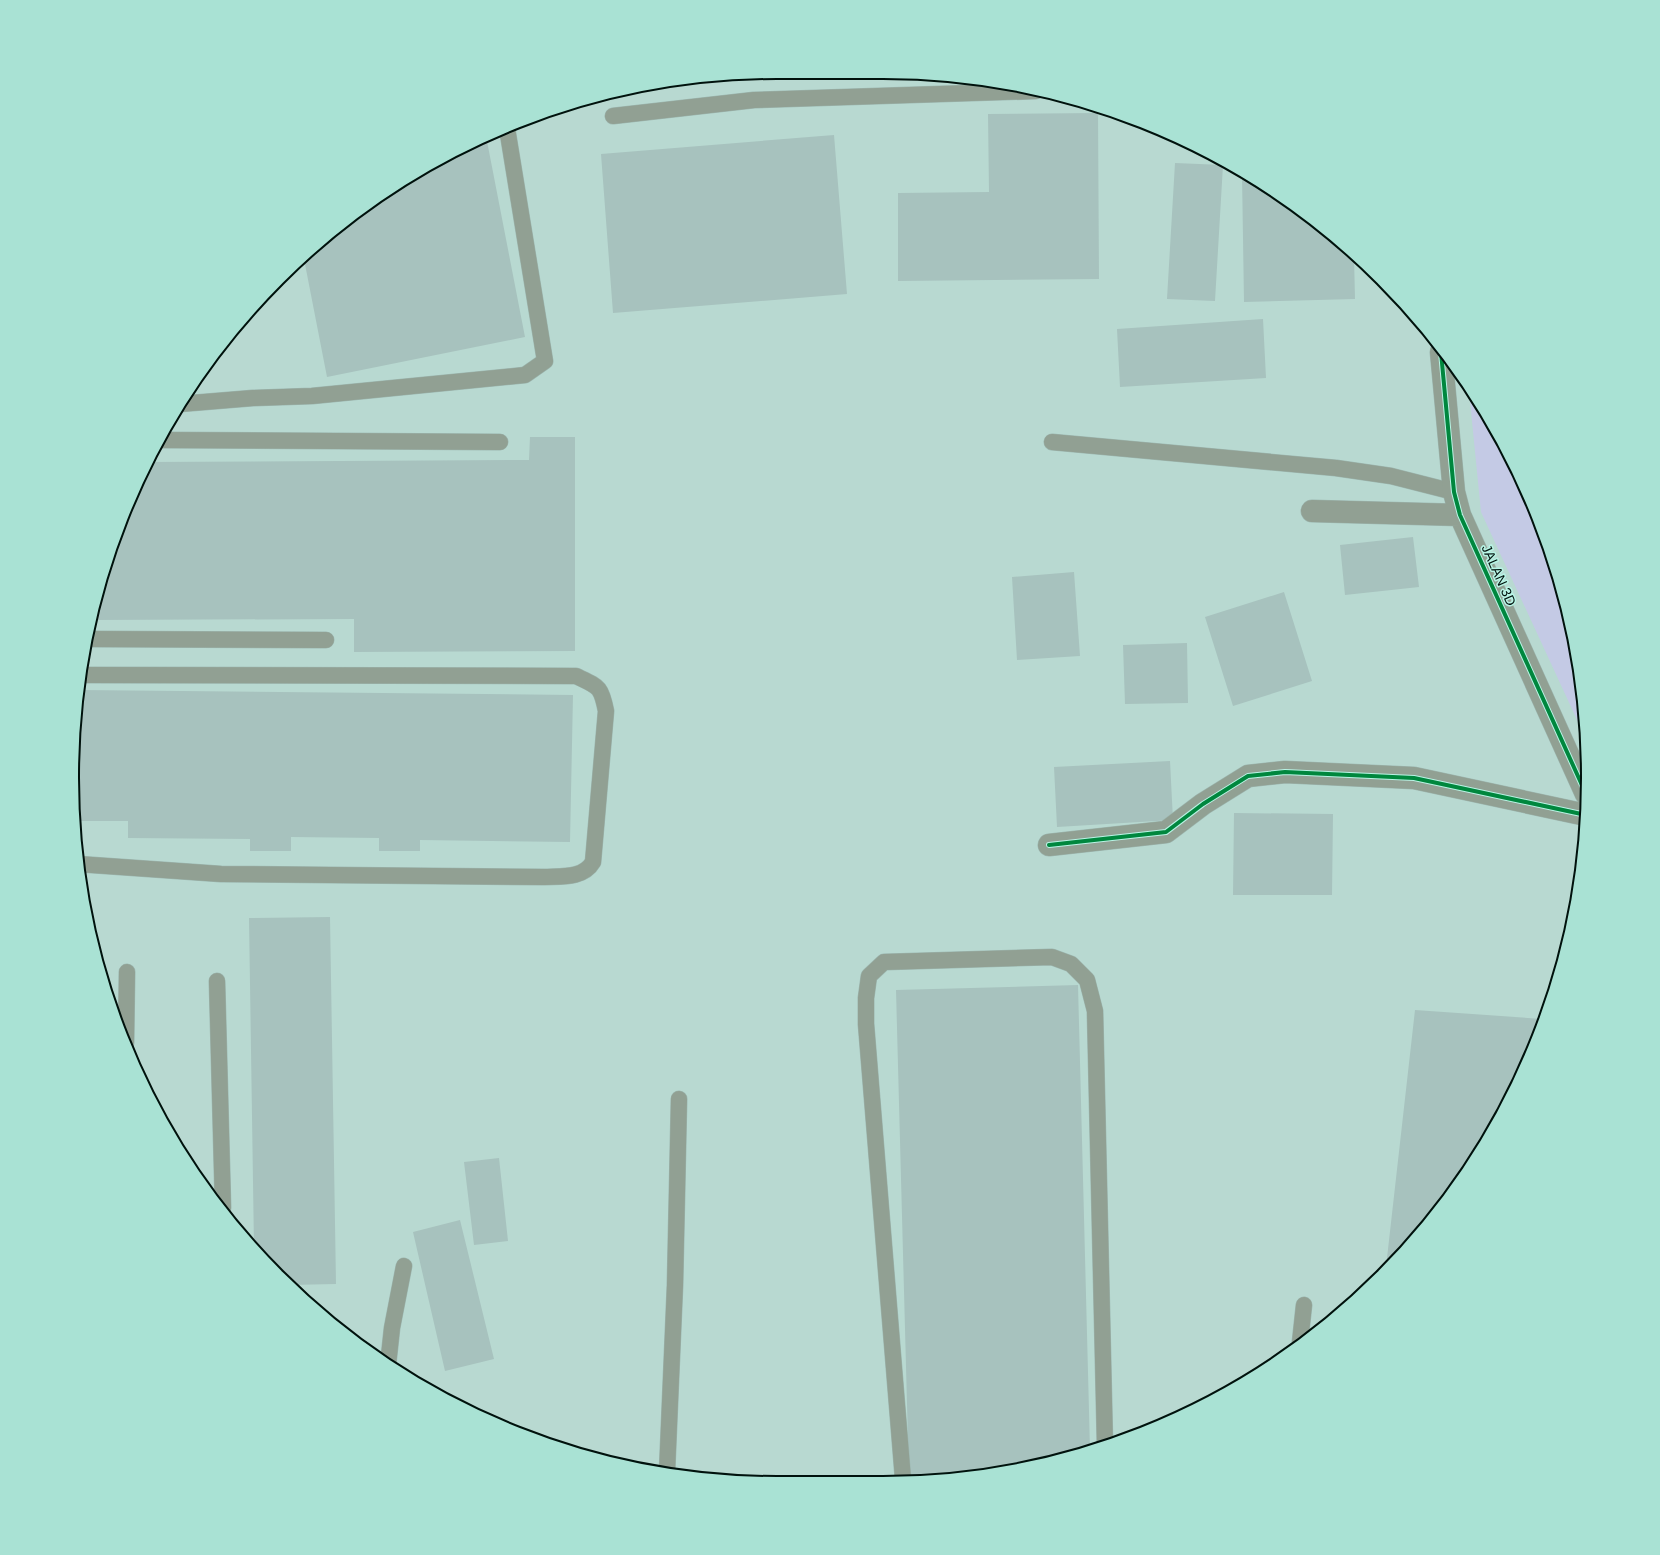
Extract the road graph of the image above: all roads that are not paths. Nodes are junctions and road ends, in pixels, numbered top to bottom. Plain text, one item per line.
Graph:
1 (1017, 92) edge
2 (613, 116) dead end
3 (507, 133) edge
4 (1442, 359) edge
5 (188, 403) edge
6 (167, 440) edge
7 (500, 442) dead end
8 (1052, 442) dead end
9 (1454, 492) junction
10 (1312, 511) dead end
11 (1460, 515) junction
12 (93, 638) edge
13 (326, 640) dead end
14 (87, 675) edge
15 (1581, 783) edge
16 (1580, 814) edge
17 (1049, 844) dead end
18 (85, 864) edge
19 (127, 972) dead end
20 (218, 981) dead end
21 (126, 1029) edge
22 (679, 1099) dead end
23 (223, 1203) edge
24 (404, 1266) dead end
25 (1304, 1305) dead end
26 (1301, 1337) edge
27 (389, 1358) edge
28 (1105, 1440) edge
29 (667, 1467) edge
30 (903, 1476) edge

1 - 2 lane
3 - 5 lane
4 - 9 street, JALAN 3D
6 - 7 lane
8 - 9 lane
9 - 11 street, JALAN 3D
10 - 11 street
11 - 15 street, JALAN 3D
12 - 13 lane
14 - 18 lane
16 - 17 street
19 - 21 lane
20 - 23 lane
22 - 29 lane
24 - 27 lane
25 - 26 lane
28 - 30 lane

